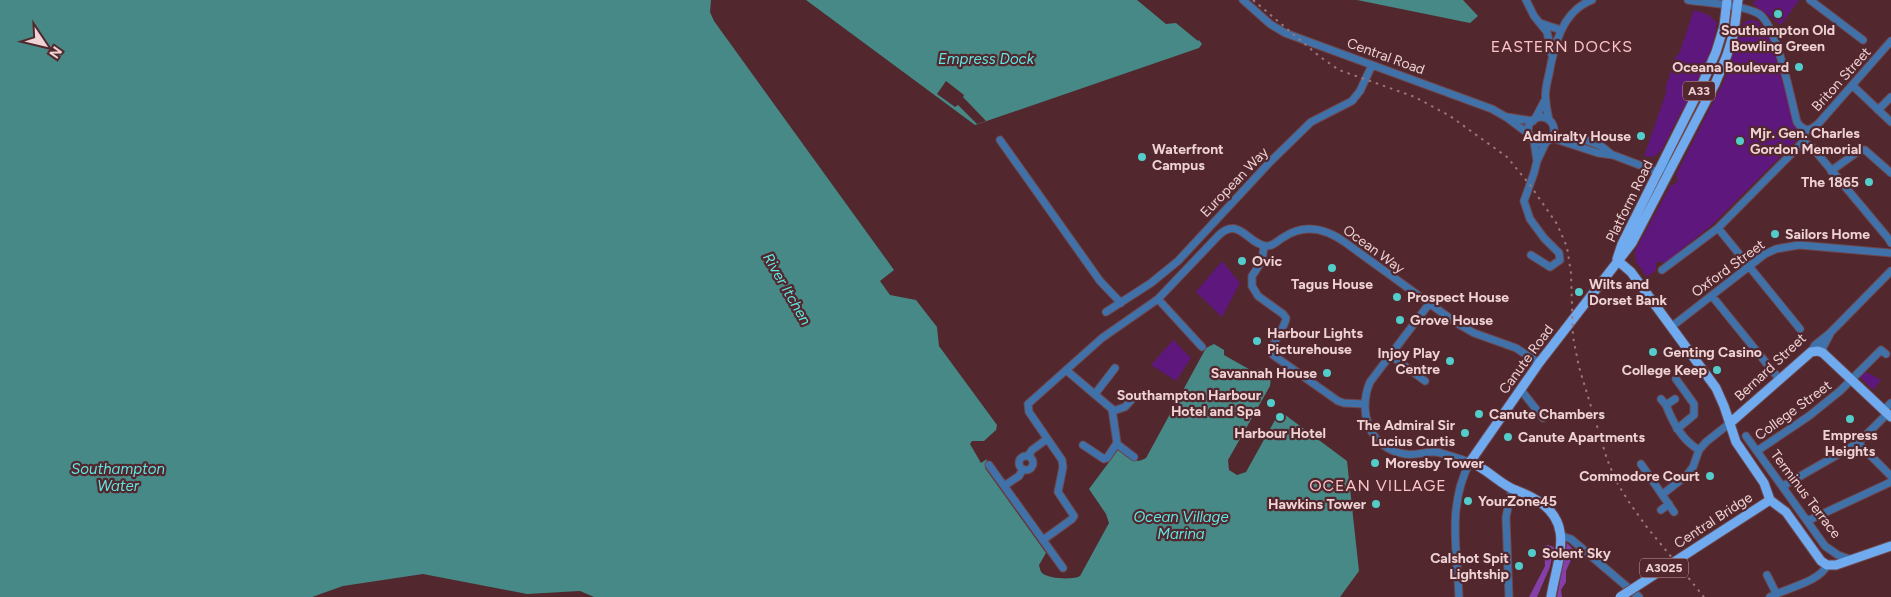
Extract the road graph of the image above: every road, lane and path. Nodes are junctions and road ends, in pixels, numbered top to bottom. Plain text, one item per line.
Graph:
1 (1243, 0) edge
2 (1526, 0) edge
3 (1592, 0) edge
4 (1688, 0) edge
5 (1810, 0) edge
6 (1726, 3) edge
7 (1738, 4) edge
8 (1540, 23) junction
9 (1561, 30) junction
10 (1863, 40) dead end
11 (1891, 41) edge
12 (1553, 56) junction
13 (1372, 65) junction
14 (1852, 85) junction
15 (1891, 97) edge
16 (1545, 100) junction
17 (1878, 110) junction
18 (1506, 117) junction
19 (1534, 120) junction
20 (1550, 120) junction
21 (1891, 122) edge
22 (1806, 130) junction
23 (1531, 137) junction
24 (1000, 140) dead end
25 (1549, 140) junction
26 (1803, 142) junction
27 (1537, 161) junction
28 (1674, 162) junction
29 (1830, 171) junction
30 (1658, 172) junction
31 (1891, 173) edge
32 (1718, 228) junction
33 (1891, 243) edge
34 (1264, 246) junction
35 (1891, 253) edge
36 (1530, 255) dead end
37 (1617, 260) junction
38 (1749, 267) junction
39 (1662, 270) dead end
40 (1891, 271) edge
41 (1712, 296) junction
42 (1158, 299) junction
43 (1121, 303) junction
44 (1429, 304) junction
45 (1106, 312) dead end
46 (1675, 324) dead end
47 (1800, 329) dead end
48 (1830, 334) junction
49 (1202, 347) dead end
50 (1811, 352) junction
51 (1823, 353) junction
52 (1390, 354) junction
53 (1886, 354) dead end
54 (1539, 363) junction
55 (1115, 368) dead end
56 (1066, 370) junction
57 (1676, 379) dead end
58 (1780, 380) junction
59 (1852, 380) junction
60 (1425, 381) dead end
61 (1521, 390) junction
62 (1089, 393) junction
63 (1133, 398) dead end
64 (1675, 399) dead end
65 (1364, 404) junction
66 (1891, 404) edge
67 (1113, 411) junction
68 (1887, 414) edge
69 (1542, 418) dead end
70 (1730, 423) junction
71 (1677, 428) junction
72 (1746, 436) dead end
73 (1047, 439) junction
74 (1858, 443) junction
75 (1117, 444) junction
76 (1082, 445) dead end
77 (1699, 450) junction
78 (1757, 452) junction
79 (1134, 457) dead end
80 (1470, 462) junction
81 (1641, 464) dead end
82 (989, 465) dead end
83 (1654, 467) dead end
84 (1647, 472) junction
85 (1891, 476) edge
86 (1891, 482) edge
87 (1004, 486) junction
88 (1783, 486) junction
89 (1512, 489) junction
90 (1663, 494) junction
91 (1770, 500) junction
92 (1669, 504) junction
93 (1661, 510) dead end
94 (1674, 512) dead end
95 (1807, 521) junction
96 (1562, 536) junction
97 (1043, 540) junction
98 (1891, 546) edge
99 (1852, 560) junction
100 (1827, 565) junction
101 (1063, 568) dead end
102 (1768, 575) dead end
103 (1778, 594) edge
104 (1459, 597) edge
105 (1509, 597) edge
106 (1551, 597) edge
107 (1620, 597) edge
108 (1639, 597) edge

1 - 13 street, Central Road
2 - 8 street
3 - 9 street
4 - 6 street
5 - 10 street
6 - 7 street
6 - 30 main road, Platform Road / A33
7 - 22 street
7 - 28 main road, Platform Road / A33
8 - 9 street
8 - 12 street
9 - 12 street
11 - 14 street, Briton Street
12 - 16 street
13 - 18 street, Central Road
13 - 43 street, European Way
14 - 17 street
14 - 22 street, Briton Street
15 - 17 street
16 - 19 street
16 - 20 street
17 - 21 street
18 - 19 street, Central Road
18 - 23 street, Central Road
19 - 20 street
19 - 23 street
20 - 25 street
22 - 26 street
23 - 25 street
23 - 27 street
24 - 43 street
25 - 27 street
25 - 30 street
26 - 29 street
26 - 32 street
27 - 36 street
28 - 30 street
28 - 37 main road, Platform Road / A33
29 - 31 street
29 - 33 street
30 - 37 main road, Platform Road / A33
32 - 38 street
32 - 39 street
34 - 42 street
34 - 44 street, Ocean Way
34 - 65 street
35 - 38 street, Oxford Street
37 - 54 main road, Canute Road
37 - 70 main road, Terminus Terrace
38 - 41 street, Oxford Street
38 - 47 street
40 - 48 street, Bernard Street
41 - 46 street, Oxford Street
41 - 58 street
42 - 49 street
42 - 56 street
43 - 45 street, European Way
44 - 52 street
44 - 54 street, Ocean Way
48 - 50 street, Bernard Street
48 - 51 street, Bernard Street
50 - 51 main road
50 - 58 main road, Bernard Street
51 - 59 main road
52 - 60 street
52 - 65 street
53 - 59 street, College Street
54 - 61 main road, Canute Road
55 - 62 street
56 - 62 street
56 - 73 street
57 - 71 street
58 - 70 main road, Bernard Street
59 - 68 main road
59 - 78 street, College Street
61 - 69 street
61 - 80 main road, Canute Road
62 - 67 street
63 - 67 street
64 - 71 street
65 - 80 street
66 - 68 street
67 - 75 street
68 - 74 street
70 - 77 street
70 - 91 main road, Terminus Terrace
71 - 77 street
72 - 78 street, Terminus Terrace
73 - 87 street
73 - 97 street
74 - 85 street
74 - 88 street
75 - 76 street
75 - 79 street
77 - 90 street
78 - 88 street, Terminus Terrace
80 - 89 main road
80 - 104 street, Canute Road
81 - 84 street
82 - 87 street
83 - 84 street
84 - 90 street
86 - 95 street
87 - 97 street
88 - 95 street, Terminus Terrace
89 - 96 main road
89 - 105 street
90 - 92 street
91 - 100 main road, Terminus Terrace
91 - 107 main road, Central Bridge / A3025, bridge
92 - 93 street
92 - 94 street
95 - 99 street, Terminus Terrace
96 - 106 main road
96 - 108 street
97 - 101 street
98 - 99 main road
99 - 100 main road
100 - 103 street
102 - 103 street

